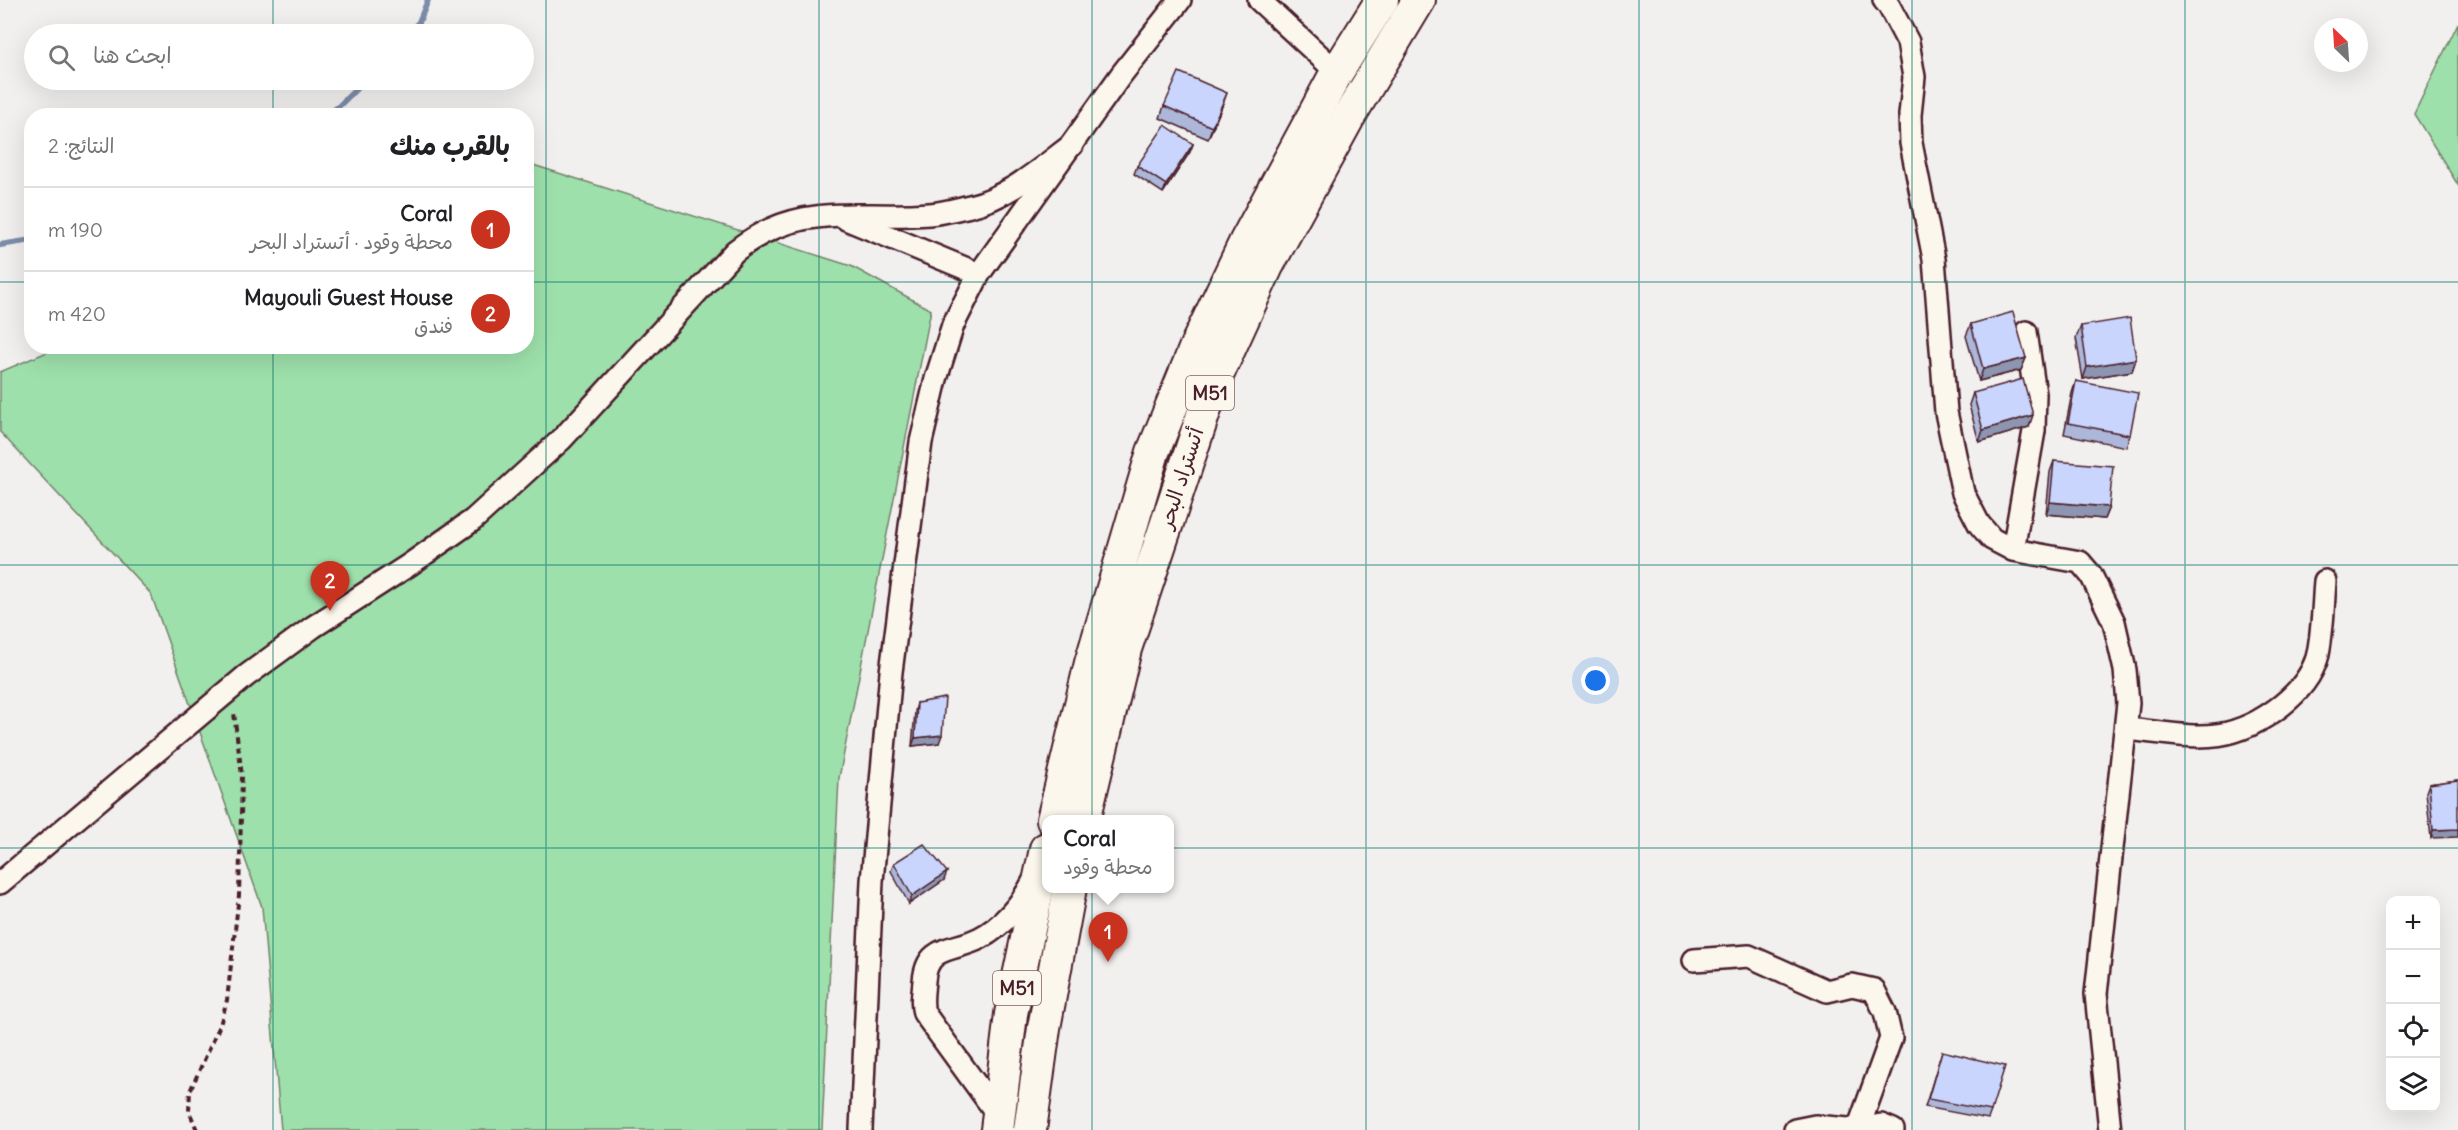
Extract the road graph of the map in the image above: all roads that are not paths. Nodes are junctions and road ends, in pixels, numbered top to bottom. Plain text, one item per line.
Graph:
1 (1180, 0) edge
2 (1259, 0) edge
3 (1382, 0) edge
4 (1419, 0) edge
5 (1884, 0) edge
6 (1336, 72) junction
7 (1072, 145) junction
8 (835, 214) junction
9 (979, 274) junction
10 (2026, 332) dead end
11 (2013, 550) junction
12 (2325, 580) dead end
13 (2126, 729) junction
14 (1054, 815) edge
15 (1084, 815) edge
16 (1042, 860) edge
17 (1042, 869) edge
18 (0, 883) edge
19 (1069, 893) edge
20 (1694, 960) dead end
21 (997, 1123) edge
22 (1858, 1129) edge
23 (861, 1130) edge
24 (1030, 1130) edge
25 (1795, 1130) edge
26 (1893, 1130) edge
27 (2110, 1130) edge

1 - 7 street
2 - 6 street
3 - 6 highway, أتستراد البحر / M51
4 - 15 highway, أتستراد البحر / M51
5 - 11 street
6 - 14 highway, أتستراد البحر / M51
7 - 8 street
7 - 9 street
8 - 9 street
8 - 18 street
9 - 23 street
10 - 11 street
11 - 13 street
12 - 13 street
13 - 27 street
16 - 21 street
17 - 21 highway, M51
19 - 24 highway, M51
20 - 22 street
22 - 25 street
22 - 26 street

